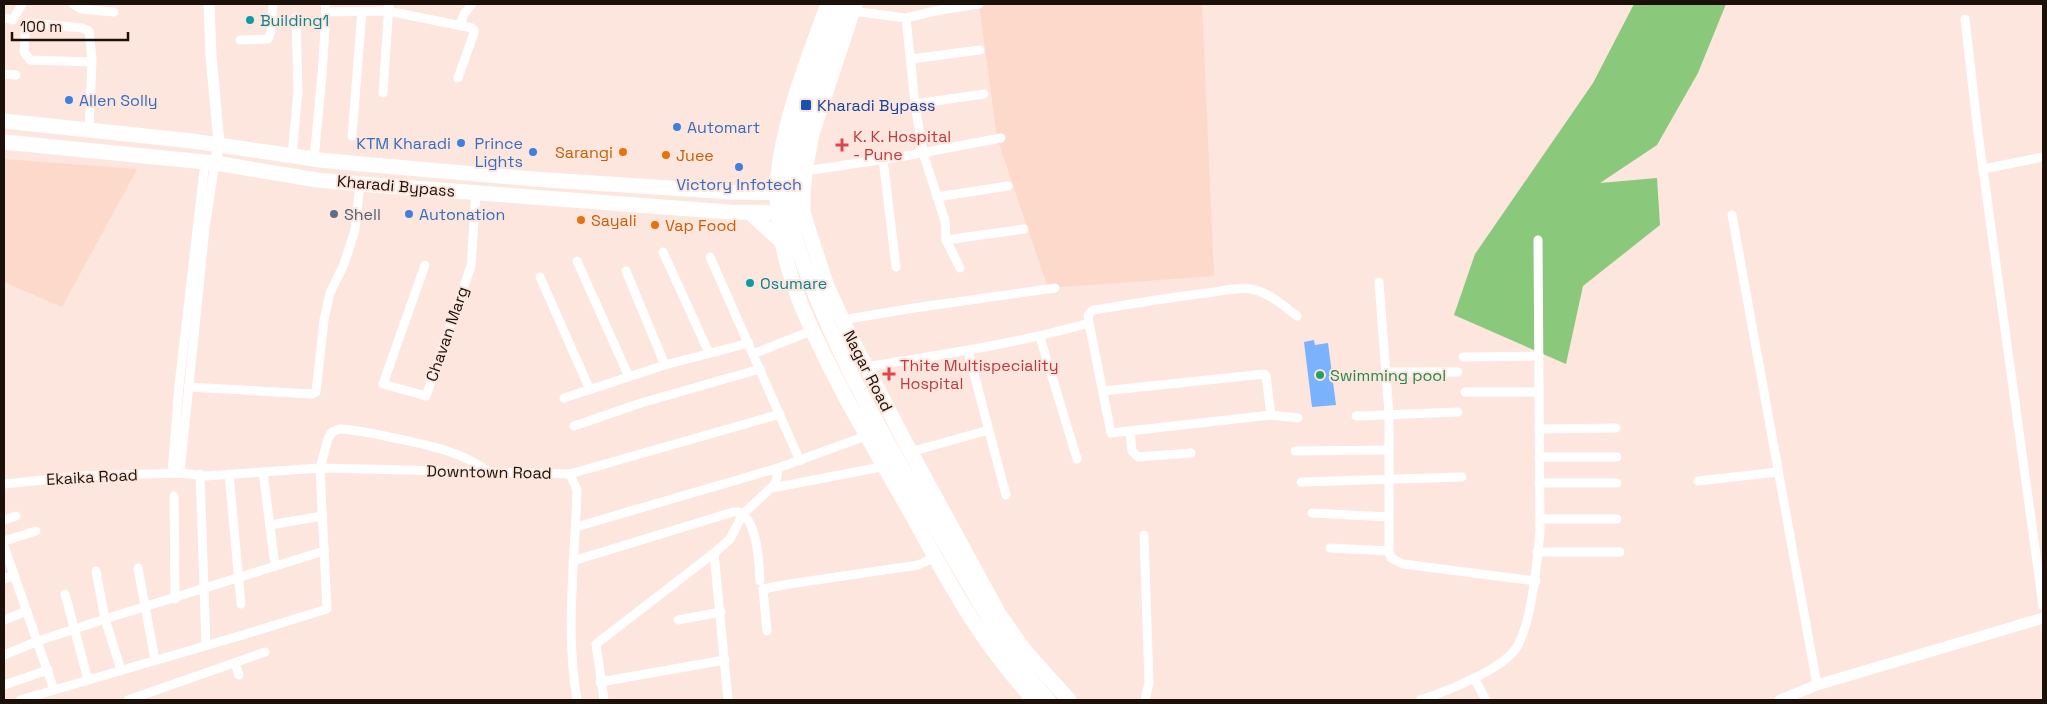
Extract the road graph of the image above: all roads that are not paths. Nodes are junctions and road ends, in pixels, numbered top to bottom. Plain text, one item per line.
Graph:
1 (22, 4) edge
2 (72, 4) edge
3 (209, 4) edge
4 (273, 4) edge
5 (472, 4) edge
6 (828, 4) edge
7 (978, 4) edge
8 (850, 6) edge
9 (388, 7) edge
10 (940, 7) edge
11 (326, 8) edge
12 (362, 11) junction
13 (114, 12) dead end
14 (296, 17) dead end
15 (6, 18) dead end
16 (906, 18) junction
17 (1965, 19) dead end
18 (460, 24) junction
19 (240, 40) dead end
20 (980, 50) dead end
21 (912, 59) junction
22 (92, 62) junction
23 (4, 74) edge
24 (16, 75) dead end
25 (458, 78) dead end
26 (383, 93) dead end
27 (984, 94) dead end
28 (915, 104) junction
29 (4, 121) edge
30 (89, 130) junction
31 (352, 136) dead end
32 (1001, 138) dead end
33 (4, 142) edge
34 (214, 144) junction
35 (923, 153) junction
36 (292, 156) junction
37 (2043, 157) edge
38 (314, 159) junction
39 (883, 159) junction
40 (210, 163) junction
41 (1983, 169) junction
42 (805, 170) junction
43 (360, 184) junction
44 (1008, 186) dead end
45 (476, 192) junction
46 (784, 193) junction
47 (937, 197) junction
48 (749, 212) junction
49 (784, 213) junction
50 (1732, 215) dead end
51 (1024, 229) dead end
52 (946, 240) junction
53 (1538, 240) dead end
54 (782, 242) junction
55 (663, 252) dead end
56 (710, 257) dead end
57 (577, 261) dead end
58 (425, 266) dead end
59 (896, 267) dead end
60 (960, 268) dead end
61 (626, 271) dead end
62 (540, 277) dead end
63 (1379, 282) dead end
64 (1056, 288) dead end
65 (1298, 316) dead end
66 (842, 320) junction
67 (1089, 323) junction
68 (806, 334) dead end
69 (1040, 337) junction
70 (749, 343) junction
71 (968, 351) junction
72 (708, 353) junction
73 (754, 354) junction
74 (1539, 356) junction
75 (1462, 357) dead end
76 (665, 365) junction
77 (865, 367) junction
78 (760, 368) junction
79 (1386, 372) junction
80 (1458, 372) dead end
81 (629, 377) junction
82 (188, 386) junction
83 (590, 390) junction
84 (1103, 391) junction
85 (1465, 392) dead end
86 (1539, 392) junction
87 (564, 398) dead end
88 (1458, 412) dead end
89 (780, 414) junction
90 (1388, 414) junction
91 (1271, 415) junction
92 (1356, 416) dead end
93 (1298, 418) dead end
94 (574, 426) dead end
95 (1616, 428) dead end
96 (1539, 429) junction
97 (989, 430) junction
98 (1130, 431) junction
99 (866, 436) junction
100 (1389, 450) junction
101 (1295, 451) dead end
102 (910, 452) junction
103 (1191, 453) dead end
104 (1539, 456) junction
105 (1617, 457) dead end
106 (1077, 459) dead end
107 (800, 461) junction
108 (320, 468) junction
109 (778, 468) junction
110 (876, 468) dead end
111 (263, 472) junction
112 (489, 472) junction
113 (1778, 472) junction
114 (176, 473) junction
115 (200, 474) junction
116 (229, 474) junction
117 (570, 474) junction
118 (1462, 477) dead end
119 (1389, 480) junction
120 (1698, 481) dead end
121 (1301, 482) dead end
122 (1617, 483) dead end
123 (4, 484) edge
124 (1539, 484) junction
125 (772, 488) junction
126 (1006, 495) dead end
127 (174, 496) dead end
128 (1312, 513) dead end
129 (743, 514) junction
130 (16, 516) dead end
131 (322, 516) junction
132 (1389, 517) junction
133 (1540, 519) junction
134 (1617, 519) dead end
135 (4, 520) edge
136 (270, 525) junction
137 (576, 528) junction
138 (36, 531) dead end
139 (1144, 535) dead end
140 (4, 541) edge
141 (4, 546) edge
142 (1330, 548) dead end
143 (324, 551) junction
144 (1389, 551) junction
145 (1537, 552) junction
146 (1620, 552) dead end
147 (714, 553) junction
148 (931, 559) dead end
149 (573, 561) junction
150 (275, 566) junction
151 (138, 568) dead end
152 (96, 571) dead end
153 (14, 575) junction
154 (239, 577) junction
155 (4, 579) edge
156 (760, 581) dead end
157 (1536, 581) junction
158 (204, 588) junction
159 (65, 594) dead end
160 (175, 599) junction
161 (241, 604) dead end
162 (2043, 606) edge
163 (145, 607) junction
164 (27, 611) junction
165 (721, 612) junction
166 (2043, 618) edge
167 (105, 619) junction
168 (4, 620) edge
169 (678, 620) dead end
170 (74, 629) junction
171 (766, 630) dead end
172 (38, 641) junction
173 (206, 645) junction
174 (265, 652) dead end
175 (4, 654) edge
176 (155, 660) junction
177 (725, 660) junction
178 (235, 663) junction
179 (48, 670) junction
180 (121, 670) junction
181 (239, 675) dead end
182 (1474, 678) junction
183 (88, 680) junction
184 (600, 682) junction
185 (1817, 685) junction
186 (4, 686) edge
187 (54, 690) junction
188 (20, 700) edge
189 (128, 700) edge
190 (577, 700) edge
191 (604, 700) edge
192 (728, 700) edge
193 (1034, 700) edge
194 (1048, 700) edge
195 (1069, 700) edge
196 (1145, 700) edge
197 (1420, 700) edge
198 (1486, 700) edge
199 (1780, 700) edge

1 - 15 street
2 - 13 street
3 - 34 street
4 - 19 street
5 - 18 street
6 - 46 highway, Nagar Road
7 - 10 street
8 - 16 street
8 - 42 highway, Nagar Road
8 - 46 highway
9 - 12 street
9 - 18 street
9 - 26 street
10 - 16 street
11 - 12 street
11 - 38 street
12 - 31 street
14 - 36 street
16 - 21 street
17 - 41 street
18 - 25 street
20 - 21 street
21 - 28 street
22 - 22 street
22 - 30 street
23 - 24 street
27 - 28 street
28 - 35 street
29 - 30 highway, Kharadi Bypass
30 - 34 highway, Kharadi Bypass
32 - 35 street
33 - 40 highway, Kharadi Bypass
34 - 36 highway, Kharadi Bypass
34 - 40 street
35 - 39 street
35 - 47 street
36 - 38 highway, Kharadi Bypass
37 - 41 street
38 - 46 highway, Kharadi Bypass
39 - 42 street
39 - 59 street
40 - 43 highway, Kharadi Bypass
40 - 82 street
40 - 114 street
41 - 162 street
42 - 66 highway, Nagar Road
43 - 45 highway, Kharadi Bypass
43 - 82 street
44 - 47 street
45 - 48 highway, Kharadi Bypass
45 - 58 street, Chavan Marg
46 - 49 highway, Nagar Road
47 - 52 street
48 - 49 highway, Kharadi Bypass
48 - 54 highway
49 - 54 highway, Nagar Road
49 - 194 highway
50 - 113 street
51 - 52 street
52 - 60 street
53 - 74 street
54 - 99 highway, Nagar Road
55 - 72 street
56 - 70 street
57 - 81 street
61 - 76 street
62 - 83 street
63 - 79 street
64 - 66 street
65 - 67 street
66 - 77 highway, Nagar Road
67 - 69 street
67 - 84 street
68 - 73 street
69 - 71 street
69 - 106 street
70 - 72 street
70 - 73 street
71 - 77 street
71 - 97 street
72 - 76 street
73 - 78 street
74 - 75 street
74 - 86 street
76 - 81 street
77 - 102 highway, Nagar Road
78 - 89 street
78 - 94 street
79 - 80 street
79 - 90 street
81 - 83 street
82 - 114 street
83 - 87 street
84 - 91 street
84 - 98 street
85 - 86 street
86 - 96 street
88 - 90 street
89 - 107 street
89 - 117 street
90 - 92 street
90 - 100 street
91 - 93 street
91 - 98 street
95 - 96 street
96 - 104 street
97 - 102 street
97 - 126 street
98 - 103 street
99 - 107 street
99 - 193 highway, Nagar Road
100 - 101 street
100 - 119 street
102 - 195 highway, Nagar Road
104 - 105 street
104 - 124 street
107 - 109 street
108 - 111 street, Downtown Road
108 - 112 street, Downtown Road
108 - 112 street
108 - 131 street
109 - 125 street
109 - 137 street
110 - 125 street
111 - 116 street, Downtown Road
111 - 136 street
112 - 117 street, Downtown Road
113 - 120 street
113 - 185 street
114 - 115 street, Downtown Road
114 - 123 street, Ekaika Road
115 - 116 street, Downtown Road
115 - 158 street
116 - 154 street
117 - 137 street, Downtown Road
118 - 119 street
119 - 121 street
119 - 132 street
122 - 124 street
124 - 133 street
125 - 129 street
127 - 160 street
128 - 132 street
129 - 147 street
129 - 149 street
129 - 156 street
130 - 135 street
131 - 136 street
131 - 143 street
132 - 144 street
133 - 134 street
133 - 145 street
136 - 150 street
137 - 149 street, Downtown Road
138 - 140 street
139 - 196 street
141 - 153 street
142 - 144 street
143 - 150 street
143 - 173 street
144 - 157 street
145 - 146 street
145 - 157 street
147 - 165 street
147 - 184 street
148 - 171 street
149 - 190 street, Downtown Road
150 - 154 street
151 - 163 street
152 - 167 street
153 - 155 street
153 - 164 street
154 - 158 street
154 - 161 street
157 - 182 street
158 - 160 street
158 - 173 street
159 - 170 street
160 - 163 street
163 - 167 street
163 - 176 street
164 - 168 street
164 - 172 street
165 - 169 street
165 - 177 street
166 - 185 street
167 - 170 street
167 - 180 street
170 - 172 street
170 - 183 street
172 - 175 street
172 - 179 street
173 - 176 street
174 - 178 street
176 - 180 street
177 - 184 street
177 - 192 street
178 - 181 street
178 - 189 street
179 - 186 street
179 - 187 street
180 - 183 street
182 - 197 street
182 - 198 street
183 - 187 street
184 - 191 street
185 - 199 street
187 - 188 street

